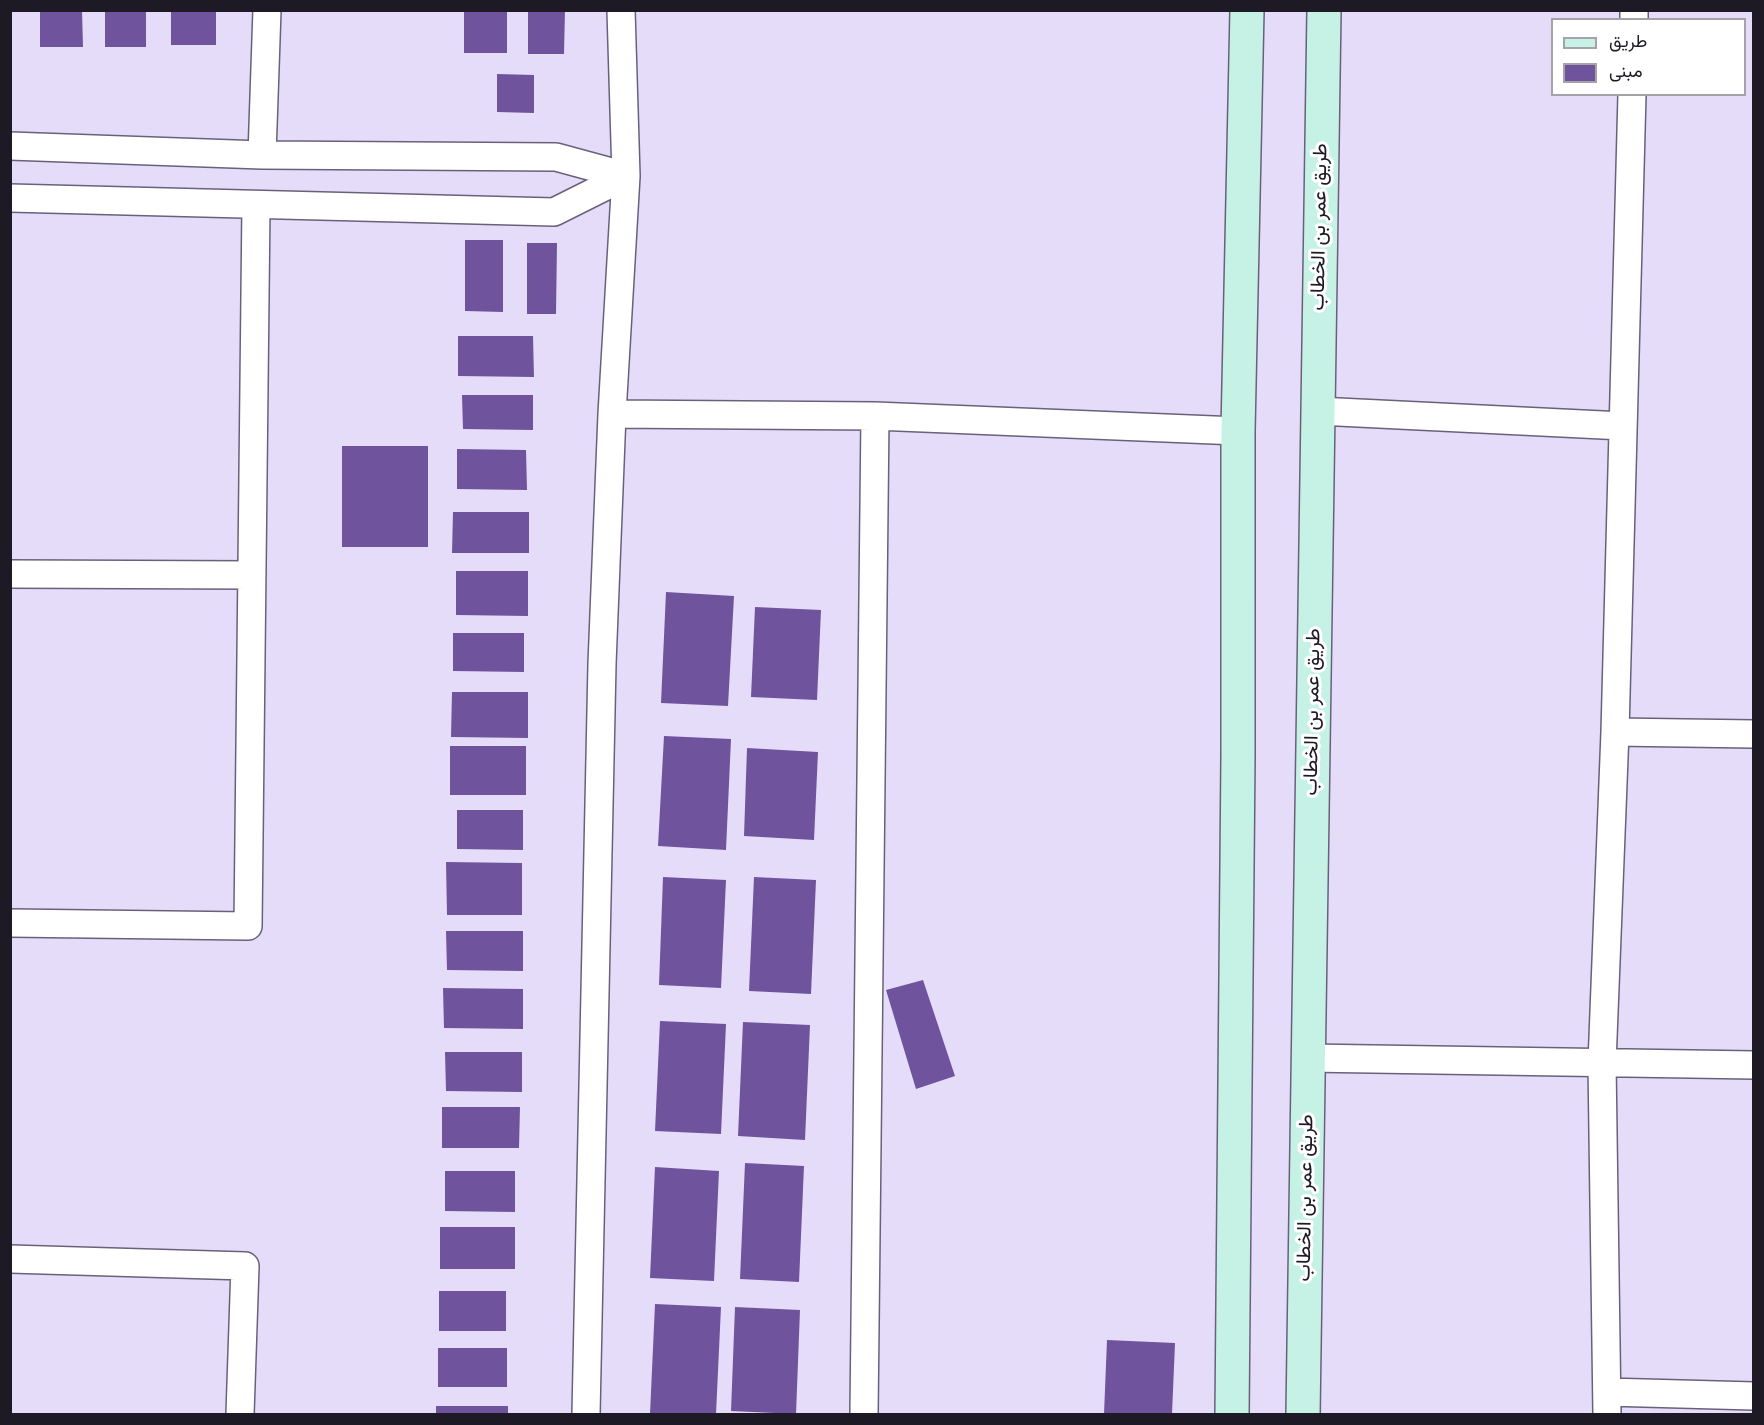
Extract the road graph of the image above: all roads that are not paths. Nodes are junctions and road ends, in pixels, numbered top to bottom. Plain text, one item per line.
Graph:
1 (267, 10) edge
2 (621, 10) edge
3 (1247, 10) edge
4 (1324, 10) edge
5 (1632, 96) edge
6 (10, 146) edge
7 (262, 155) junction
8 (626, 176) junction
9 (10, 198) edge
10 (256, 205) junction
11 (1318, 411) junction
12 (612, 414) junction
13 (875, 416) junction
14 (1623, 426) junction
15 (1238, 431) junction
16 (10, 574) edge
17 (252, 575) junction
18 (1615, 732) junction
19 (1754, 734) edge
20 (10, 923) edge
21 (1308, 1058) junction
22 (1602, 1063) junction
23 (1754, 1065) edge
24 (10, 1259) edge
25 (1754, 1396) edge
26 (1607, 1403) edge
27 (240, 1414) edge
28 (586, 1414) edge
29 (864, 1414) edge
30 (1232, 1414) edge
31 (1303, 1414) edge

1 - 7 street
2 - 8 street
3 - 15 main road
4 - 11 main road, طريق عمر بن الخطاب
5 - 14 street
6 - 7 street
7 - 8 street
8 - 10 street
8 - 12 street
9 - 10 street
10 - 17 street
11 - 14 street
11 - 21 main road, طريق عمر بن الخطاب
12 - 13 street
12 - 28 street
13 - 15 street
13 - 29 street
14 - 18 street
15 - 30 main road
16 - 17 street
17 - 20 street
18 - 19 street
18 - 22 street
21 - 22 street
21 - 31 main road, طريق عمر بن الخطاب
22 - 23 street
22 - 26 street
24 - 27 street
25 - 26 street

